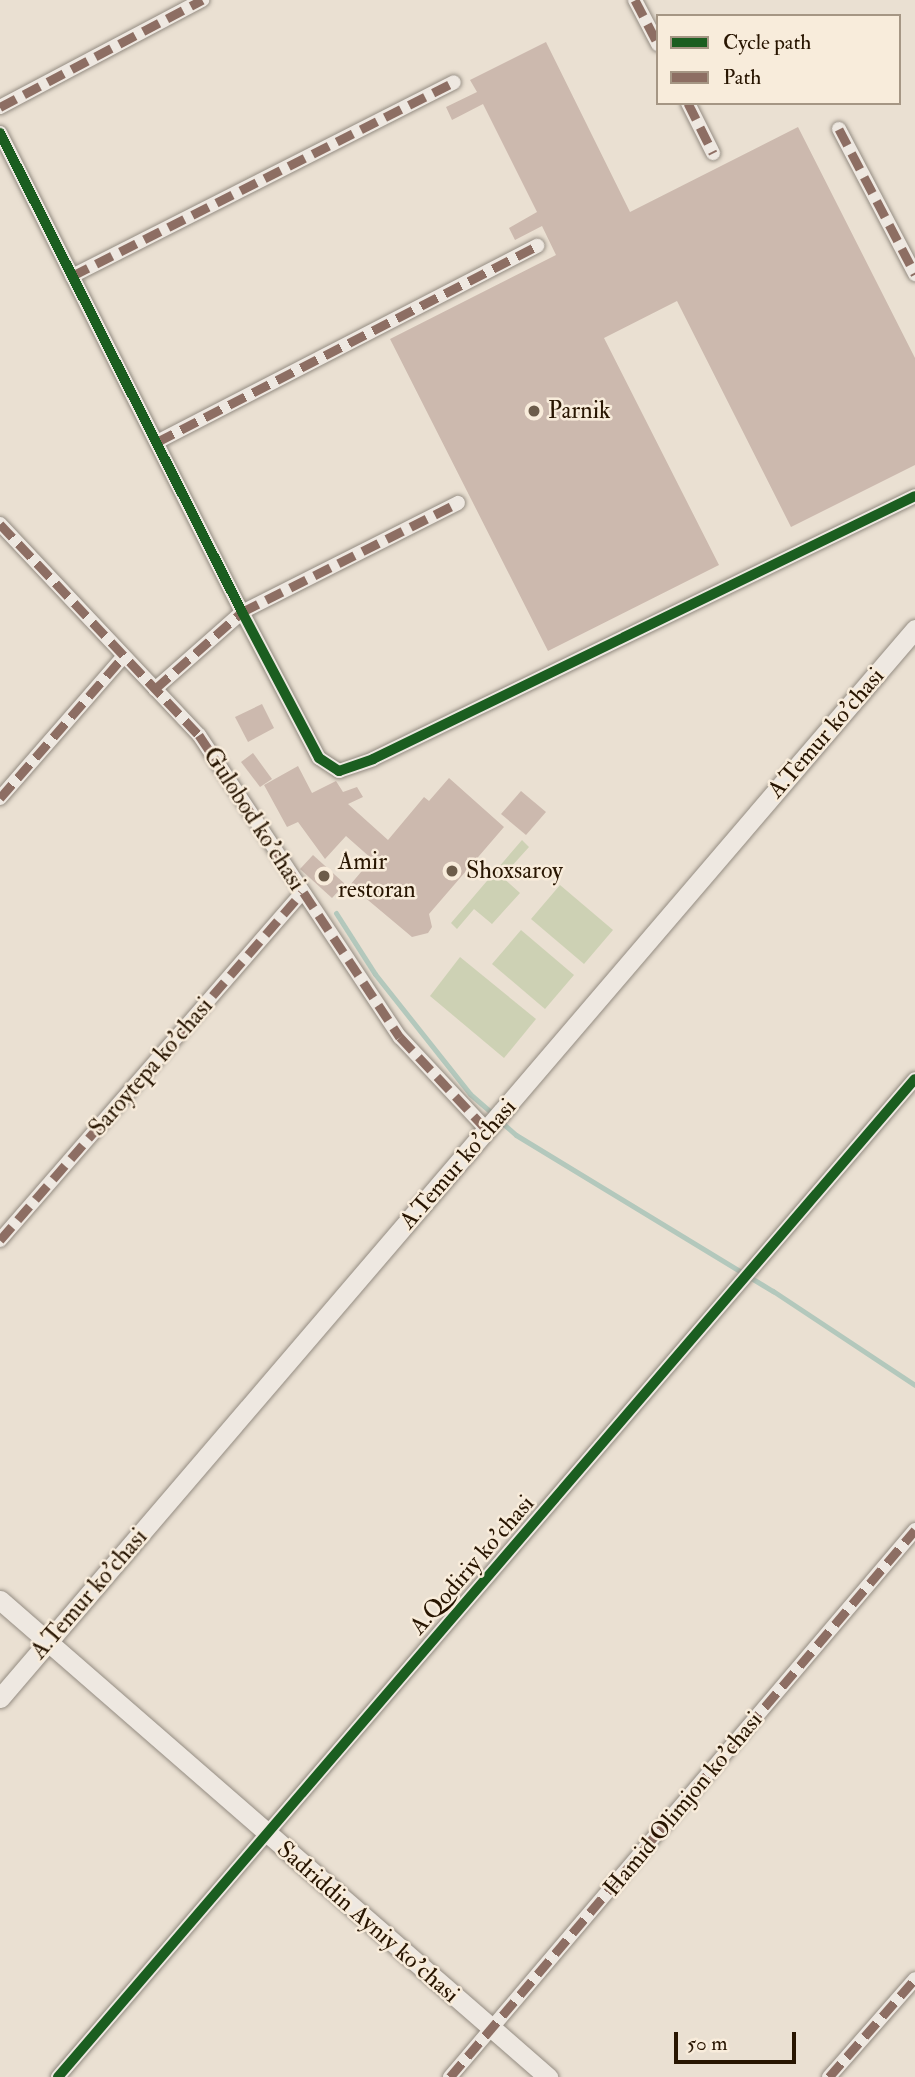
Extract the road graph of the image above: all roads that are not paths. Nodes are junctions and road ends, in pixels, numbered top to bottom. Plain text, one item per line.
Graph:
1 (202, 0) edge
2 (635, 0) edge
3 (656, 40) edge
4 (454, 82) dead end
5 (689, 105) edge
6 (0, 107) edge
7 (839, 129) dead end
8 (0, 132) edge
9 (713, 153) dead end
10 (537, 246) dead end
11 (915, 274) edge
12 (72, 276) junction
13 (157, 442) junction
14 (915, 496) edge
15 (457, 503) dead end
16 (0, 524) edge
17 (242, 612) junction
18 (915, 629) edge
19 (123, 657) junction
20 (155, 689) junction
21 (0, 798) edge
22 (302, 893) junction
23 (915, 1079) edge
24 (487, 1130) junction
25 (0, 1240) edge
26 (915, 1530) edge
27 (0, 1601) edge
28 (49, 1642) junction
29 (0, 1698) edge
30 (268, 1835) junction
31 (915, 1979) edge
32 (492, 2030) junction
33 (58, 2077) edge
34 (450, 2077) edge
35 (548, 2077) edge
36 (829, 2077) edge

1 - 6 street
2 - 3 street
4 - 12 street
5 - 9 street
7 - 11 street
8 - 12 street
10 - 13 street
12 - 13 street
13 - 17 street
14 - 17 street
15 - 17 street
16 - 19 street, Gulobod ko'chasi
17 - 20 street
18 - 24 main road, A.Temur ko'chasi
19 - 20 street, Gulobod ko'chasi
19 - 21 street
20 - 22 street, Gulobod ko'chasi
22 - 24 street, Gulobod ko'chasi
22 - 25 street, Saroytepa ko'chasi
23 - 30 street, A.Qodiriy ko'chasi
24 - 28 main road, A.Temur ko'chasi
26 - 32 street, Hamid Olimjon ko'chasi
27 - 28 main road, Sadriddin Ayniy ko'chasi
28 - 29 main road, A.Temur ko'chasi
28 - 30 main road, Sadriddin Ayniy ko'chasi
30 - 32 main road, Sadriddin Ayniy ko'chasi
30 - 33 street, A.Qodiriy ko'chasi
31 - 36 street
32 - 34 street, Hamid Olimjon ko'chasi
32 - 35 main road, Sadriddin Ayniy ko'chasi

